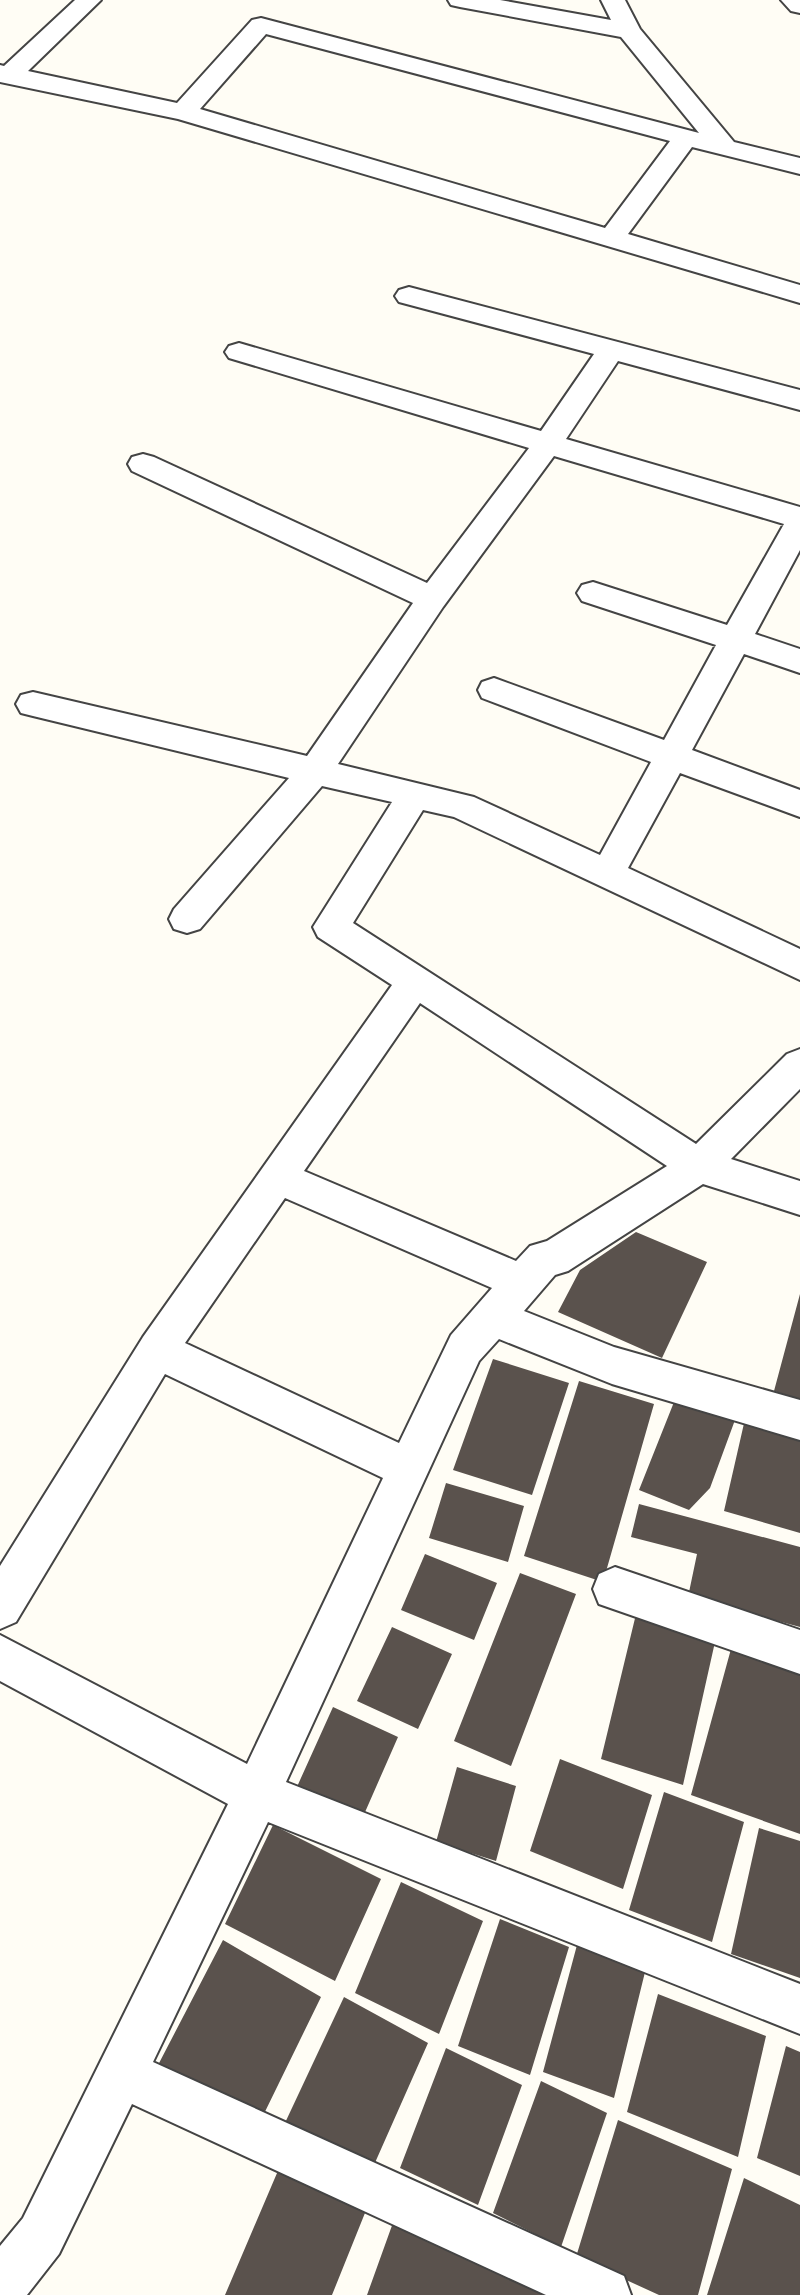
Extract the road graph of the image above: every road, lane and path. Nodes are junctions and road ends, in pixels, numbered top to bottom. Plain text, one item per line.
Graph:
1 (89, 0) edge
2 (460, 0) edge
3 (613, 0) edge
4 (793, 0) edge
5 (800, 6) edge
6 (629, 31) junction
7 (4, 74) edge
8 (183, 112) junction
9 (686, 138) junction
10 (725, 148) junction
11 (800, 166) edge
12 (611, 238) junction
13 (800, 294) edge
14 (409, 296) dead end
15 (611, 350) junction
16 (239, 352) dead end
17 (800, 400) edge
18 (548, 443) junction
19 (143, 464) dead end
20 (800, 520) edge
21 (593, 593) dead end
22 (432, 598) junction
23 (736, 639) junction
24 (800, 661) edge
25 (494, 690) dead end
26 (33, 704) dead end
27 (672, 757) junction
28 (315, 771) junction
29 (415, 794) junction
30 (800, 804) edge
31 (607, 874) junction
32 (187, 919) dead end
33 (800, 965) edge
34 (415, 981) junction
35 (800, 1065) edge
36 (699, 1166) junction
37 (278, 1177) junction
38 (800, 1198) edge
39 (523, 1283) junction
40 (492, 1317) junction
41 (157, 1350) junction
42 (800, 1420) edge
43 (409, 1469) junction
44 (615, 1588) dead end
45 (0, 1607) edge
46 (800, 1652) edge
47 (0, 1657) edge
48 (257, 1794) junction
49 (800, 2009) edge
50 (121, 2073) junction
51 (0, 2287) edge
52 (605, 2295) edge

1 - 7 street
2 - 6 street
3 - 6 street
4 - 5 street
6 - 10 street
7 - 8 street
8 - 9 street
8 - 12 street
9 - 10 street
9 - 12 street
10 - 11 street
12 - 13 street
14 - 15 street
15 - 17 street
15 - 18 street
16 - 18 street
18 - 20 street
18 - 22 street
19 - 22 street
20 - 23 street
21 - 23 street
22 - 28 street
23 - 24 street
23 - 27 street
25 - 27 street
26 - 28 street
27 - 30 street
27 - 31 street
28 - 29 street
28 - 32 street
29 - 31 street
29 - 34 street
31 - 33 street
34 - 36 street
34 - 37 street
35 - 36 street
36 - 38 street
36 - 39 street
37 - 39 street
37 - 41 street
39 - 40 street
40 - 42 street
40 - 43 street
41 - 43 street
41 - 45 street
43 - 48 street
44 - 46 street
47 - 48 street
48 - 49 street
48 - 50 street
50 - 51 street
50 - 52 street

